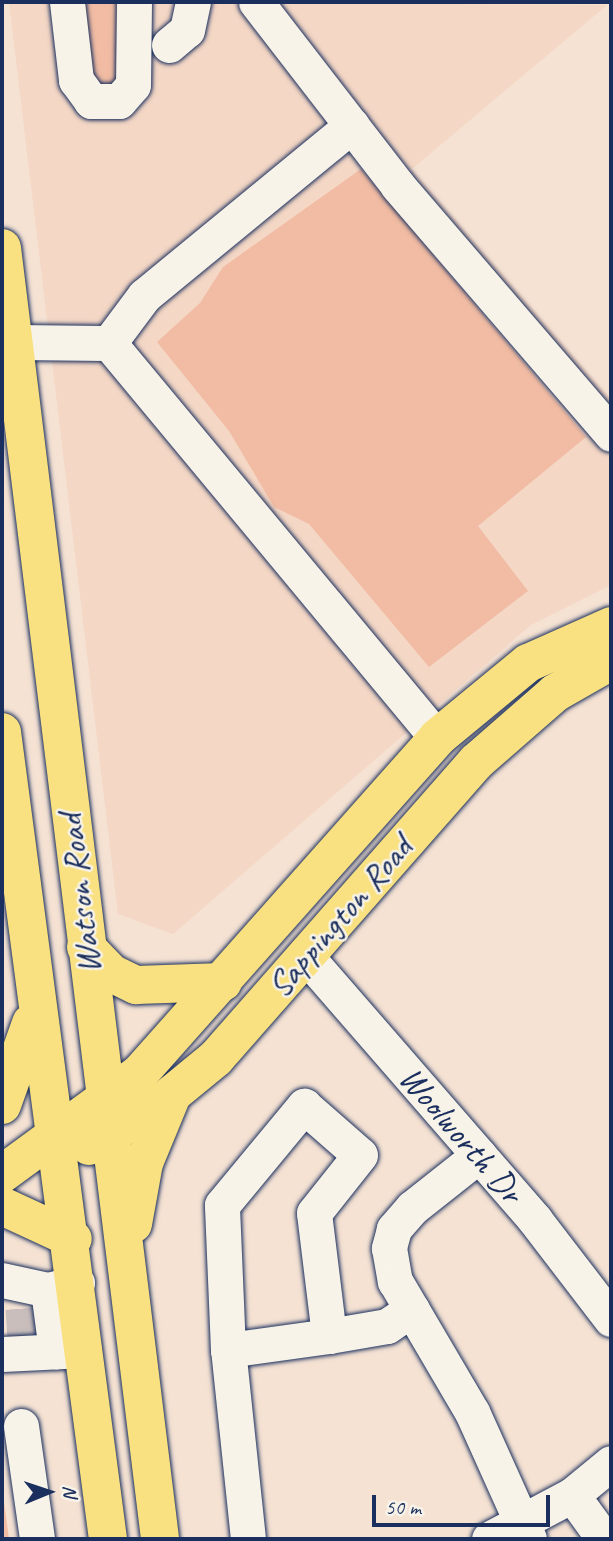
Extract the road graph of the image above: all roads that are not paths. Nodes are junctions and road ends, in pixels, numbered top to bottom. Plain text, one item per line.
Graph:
1 (45, 2) edge
2 (67, 2) edge
3 (134, 2) edge
4 (193, 2) edge
5 (256, 2) edge
6 (169, 45) dead end
7 (52, 72) dead end
8 (352, 125) junction
9 (2, 248) edge
10 (13, 342) junction
11 (109, 342) junction
12 (611, 433) edge
13 (611, 626) edge
14 (611, 661) edge
15 (437, 738) junction
16 (2, 742) edge
17 (280, 917) junction
18 (86, 947) junction
19 (309, 951) junction
20 (223, 982) junction
21 (35, 1008) junction
22 (172, 1095) junction
23 (107, 1096) junction
24 (2, 1105) edge
25 (110, 1136) junction
26 (57, 1148) junction
27 (479, 1155) junction
28 (2, 1175) edge
29 (2, 1206) edge
30 (73, 1239) junction
31 (126, 1264) junction
32 (412, 1309) junction
33 (37, 1319) edge
34 (611, 1319) edge
35 (329, 1336) junction
36 (228, 1350) junction
37 (21, 1426) dead end
38 (611, 1463) edge
39 (572, 1496) junction
40 (525, 1531) edge
41 (37, 1539) edge
42 (108, 1539) edge
43 (160, 1539) edge
44 (248, 1539) edge
45 (489, 1539) edge
46 (604, 1539) edge

1 - 7 street
2 - 3 street
4 - 6 street
5 - 8 street
8 - 11 street
8 - 12 street
9 - 10 main road, Watson Road
10 - 11 street
10 - 18 main road, Watson Road
11 - 15 street
13 - 15 main road, Sappington Road
14 - 19 main road, Sappington Road
15 - 17 main road, Sappington Road
16 - 21 main road, Watson Road
17 - 19 main road
17 - 20 main road, Sappington Road
18 - 20 main road
18 - 23 main road, Watson Road
19 - 22 main road, Sappington Road
19 - 27 street, Woolworth Dr
20 - 23 main road, Sappington Road
21 - 24 main road
21 - 26 main road, Watson Road
22 - 25 main road, Sappington Road
22 - 31 main road
23 - 25 main road, Watson Road
23 - 26 main road, Sappington Road
25 - 26 main road, Sappington Road
25 - 31 main road, Watson Road
26 - 28 main road
26 - 30 main road, Watson Road
27 - 32 street
27 - 34 street, Woolworth Dr
29 - 30 main road
30 - 33 main road, Watson Road
31 - 43 main road, Watson Road
32 - 35 street
32 - 40 street
33 - 42 main road, Watson Road
35 - 36 street
35 - 36 street
36 - 44 street
37 - 41 street
38 - 39 street
39 - 40 street
39 - 46 street
40 - 45 street

